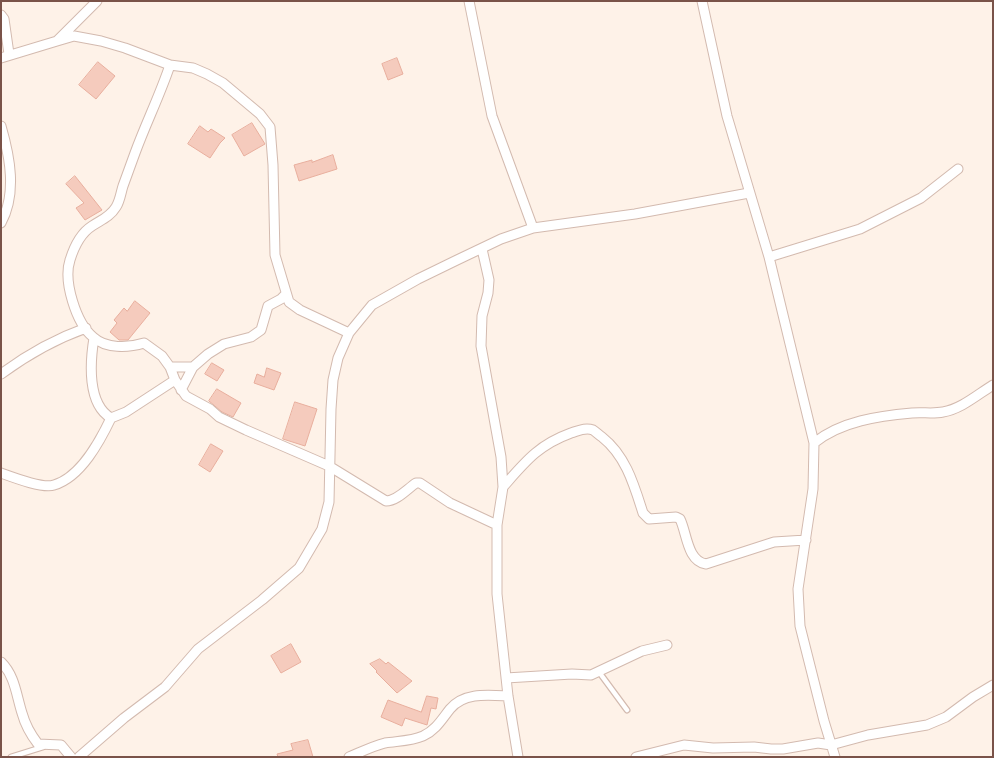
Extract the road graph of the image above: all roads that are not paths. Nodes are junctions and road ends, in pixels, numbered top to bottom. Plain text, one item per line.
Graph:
1 (97, 1) edge
2 (470, 1) edge
3 (702, 1) edge
4 (1, 15) edge
5 (57, 41) junction
6 (5, 56) edge
7 (170, 65) junction
8 (1, 126) edge
9 (958, 169) dead end
10 (749, 194) junction
11 (1, 223) edge
12 (533, 228) junction
13 (482, 249) junction
14 (769, 257) junction
15 (286, 294) junction
16 (86, 328) junction
17 (349, 333) junction
18 (94, 338) junction
19 (170, 367) junction
20 (193, 367) junction
21 (1, 374) edge
22 (176, 380) junction
23 (993, 385) edge
24 (181, 390) junction
25 (111, 418) junction
26 (814, 442) junction
27 (330, 466) junction
28 (1, 473) edge
29 (503, 487) junction
30 (497, 526) junction
31 (806, 540) junction
32 (667, 645) dead end
33 (1, 662) edge
34 (599, 672) junction
35 (506, 678) junction
36 (993, 685) edge
37 (508, 696) junction
38 (627, 710) dead end
39 (49, 746) junction
40 (831, 746) junction
41 (11, 757) edge
42 (71, 757) edge
43 (79, 757) edge
44 (349, 757) edge
45 (518, 757) edge
46 (636, 757) edge
47 (835, 757) edge

1 - 5 street
2 - 12 street
3 - 10 street
4 - 6 street
5 - 6 street
5 - 7 street
7 - 15 street
7 - 16 street
8 - 11 street
9 - 14 street
10 - 12 street
10 - 14 street
12 - 13 street
13 - 17 street
13 - 29 street
14 - 26 street
15 - 17 street
15 - 20 street
16 - 18 street
16 - 21 street
17 - 27 street
18 - 19 street
18 - 25 street
19 - 20 street
19 - 22 street
20 - 24 street
22 - 24 street
22 - 25 street
23 - 26 street
24 - 27 street
25 - 28 street
26 - 31 street
27 - 30 street
27 - 43 street
29 - 30 street
29 - 31 street
30 - 35 street
31 - 40 street
32 - 34 street
33 - 39 street
34 - 35 street
34 - 38 lane
35 - 37 street
36 - 40 street
37 - 44 street
37 - 45 street
39 - 41 lane
39 - 42 street
40 - 46 street
40 - 47 street

